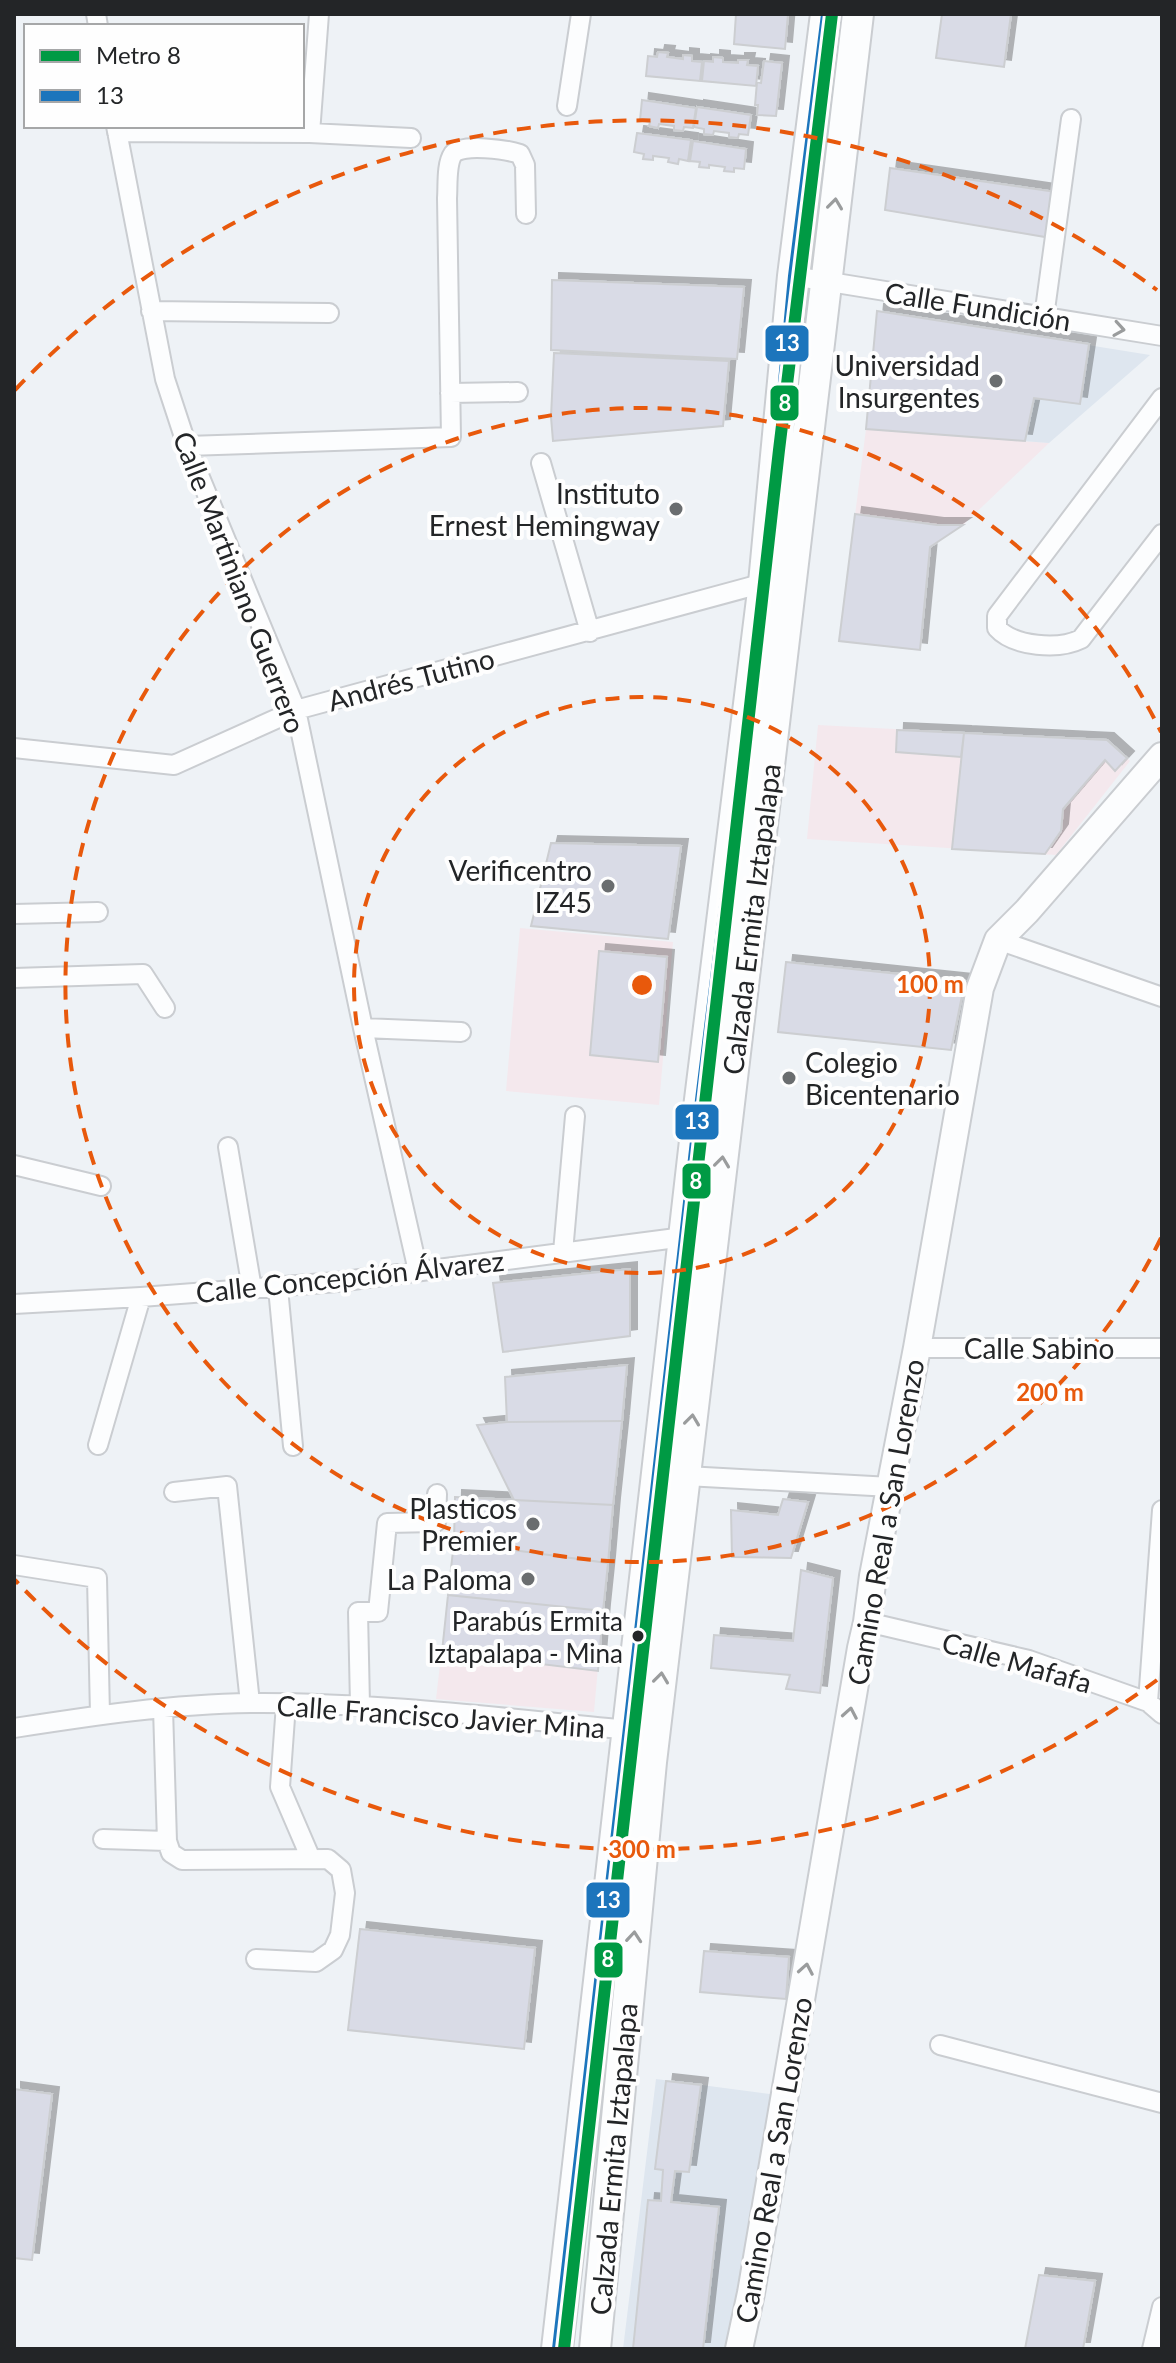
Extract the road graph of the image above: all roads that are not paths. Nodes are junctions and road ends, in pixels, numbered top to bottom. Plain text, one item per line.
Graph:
1 (319, 14) edge
2 (581, 14) edge
3 (826, 14) edge
4 (858, 14) edge
5 (567, 106) dead end
6 (1071, 119) dead end
7 (116, 129) edge
8 (310, 133) junction
9 (411, 138) dead end
10 (526, 214) dead end
11 (793, 276) junction
12 (825, 281) junction
13 (151, 311) junction
14 (329, 313) dead end
15 (1044, 317) junction
16 (1162, 336) edge
17 (518, 392) dead end
18 (450, 393) junction
19 (1162, 398) edge
20 (187, 446) junction
21 (541, 463) dead end
22 (1162, 534) edge
23 (764, 583) junction
24 (590, 632) junction
25 (296, 710) junction
26 (14, 748) edge
27 (1162, 756) edge
28 (98, 912) dead end
29 (14, 914) edge
30 (998, 940) junction
31 (14, 978) edge
32 (1162, 997) edge
33 (165, 1008) dead end
34 (363, 1028) junction
35 (461, 1032) dead end
36 (575, 1116) dead end
37 (228, 1147) dead end
38 (14, 1165) edge
39 (101, 1186) dead end
40 (684, 1237) junction
41 (563, 1252) junction
42 (418, 1271) junction
43 (278, 1288) junction
44 (252, 1289) junction
45 (141, 1297) junction
46 (14, 1304) edge
47 (917, 1348) junction
48 (1162, 1348) edge
49 (98, 1445) dead end
50 (293, 1446) dead end
51 (686, 1476) junction
52 (891, 1487) junction
53 (174, 1492) dead end
54 (437, 1494) dead end
55 (1162, 1510) edge
56 (14, 1565) edge
57 (867, 1622) junction
58 (250, 1703) junction
59 (286, 1704) junction
60 (360, 1705) junction
61 (163, 1708) junction
62 (1155, 1708) edge
63 (100, 1715) junction
64 (14, 1728) edge
65 (629, 1730) junction
66 (103, 1839) dead end
67 (167, 1841) junction
68 (311, 1859) junction
69 (256, 1959) dead end
70 (940, 2045) dead end
71 (1162, 2103) edge
72 (1162, 2307) edge
73 (557, 2349) edge
74 (595, 2349) edge
75 (739, 2349) edge
76 (1152, 2349) edge

1 - 8 street
2 - 5 street
3 - 11 main road, Calzada Ermita Iztapalapa
12 -> 4 main road, Calzada Ermita Iztapalapa
6 - 15 street
7 - 8 street
7 - 13 street, Calle Martiniano Guerrero
8 - 9 street
10 - 18 street
11 - 12 street, Calle Fundición
11 - 23 main road, Calzada Ermita Iztapalapa
12 - 15 street, Calle Fundición
51 -> 12 main road, Calzada Ermita Iztapalapa
13 - 14 street
13 - 20 street, Calle Martiniano Guerrero
15 -> 16 street, Calle Fundición
17 - 18 street
18 - 20 street
19 - 22 street
20 - 25 street, Calle Martiniano Guerrero
21 - 24 street
23 - 24 street, Andrés Tutino
23 - 40 main road, Calzada Ermita Iztapalapa
24 - 25 street, Andrés Tutino
25 - 26 street, Andrés Tutino
25 - 34 street, Calle Martiniano Guerrero
27 - 30 main road, Camino Real a San Lorenzo
28 - 29 street
30 - 32 street
30 - 47 main road, Camino Real a San Lorenzo
31 - 33 street
34 - 35 street
34 - 42 street, Calle Martiniano Guerrero
36 - 41 street
37 - 44 street
38 - 39 street
40 - 41 street, Calle Concepción Álvarez
40 - 65 main road, Calzada Ermita Iztapalapa
41 - 42 street, Calle Concepción Álvarez
42 - 43 street, Calle Concepción Álvarez
43 - 44 street, Calle Concepción Álvarez
43 - 50 street
44 - 45 street, Calle Concepción Álvarez
45 - 46 street, Calle Concepción Álvarez
45 - 49 street
47 - 48 street, Calle Sabino
47 - 52 main road, Camino Real a San Lorenzo
51 - 52 street
74 -> 51 main road, Calzada Ermita Iztapalapa
52 - 57 main road, Camino Real a San Lorenzo
53 - 58 street
54 - 60 street
55 - 62 street
56 - 63 street
57 - 62 street, Calle Mafafa
75 -> 57 main road, Camino Real a San Lorenzo
58 - 59 street, Calle Francisco Javier Mina
58 - 61 street, Calle Francisco Javier Mina
59 - 60 street, Calle Francisco Javier Mina
59 - 68 street
60 - 65 street, Calle Francisco Javier Mina
61 - 63 street, Calle Francisco Javier Mina
61 - 67 street
63 - 64 street, Calle Francisco Javier Mina
65 - 73 main road, Calzada Ermita Iztapalapa
66 - 67 street
67 - 68 street
68 - 69 street
70 - 71 street
72 - 76 street

